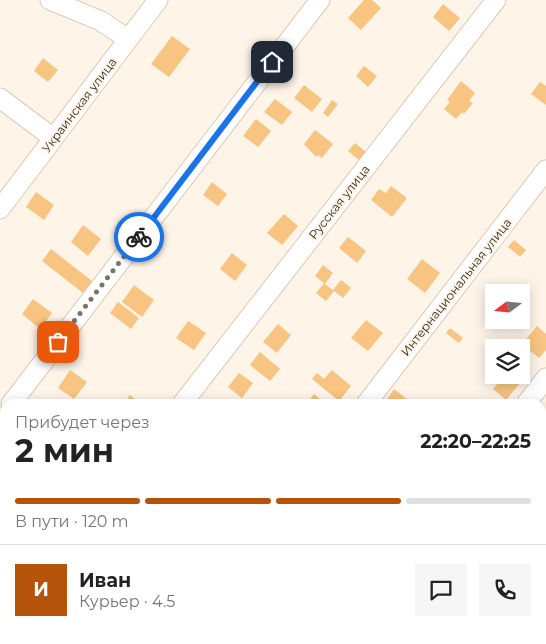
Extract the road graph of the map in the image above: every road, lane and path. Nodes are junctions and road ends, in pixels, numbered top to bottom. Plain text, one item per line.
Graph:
1 (50, 0) edge
2 (158, 0) edge
3 (320, 0) edge
4 (496, 0) edge
5 (128, 39) junction
6 (0, 98) edge
7 (54, 138) junction
8 (546, 170) edge
9 (0, 209) edge
10 (546, 378) edge
11 (15, 399) edge
12 (186, 399) edge
13 (370, 399) edge
14 (530, 399) edge

1 - 5 street
2 - 5 street, Украинская улица
3 - 11 street
4 - 12 street, Русская улица
5 - 7 street, Украинская улица
6 - 7 street
7 - 9 street, Украинская улица
8 - 13 street, Интернациональная улица
10 - 14 street

